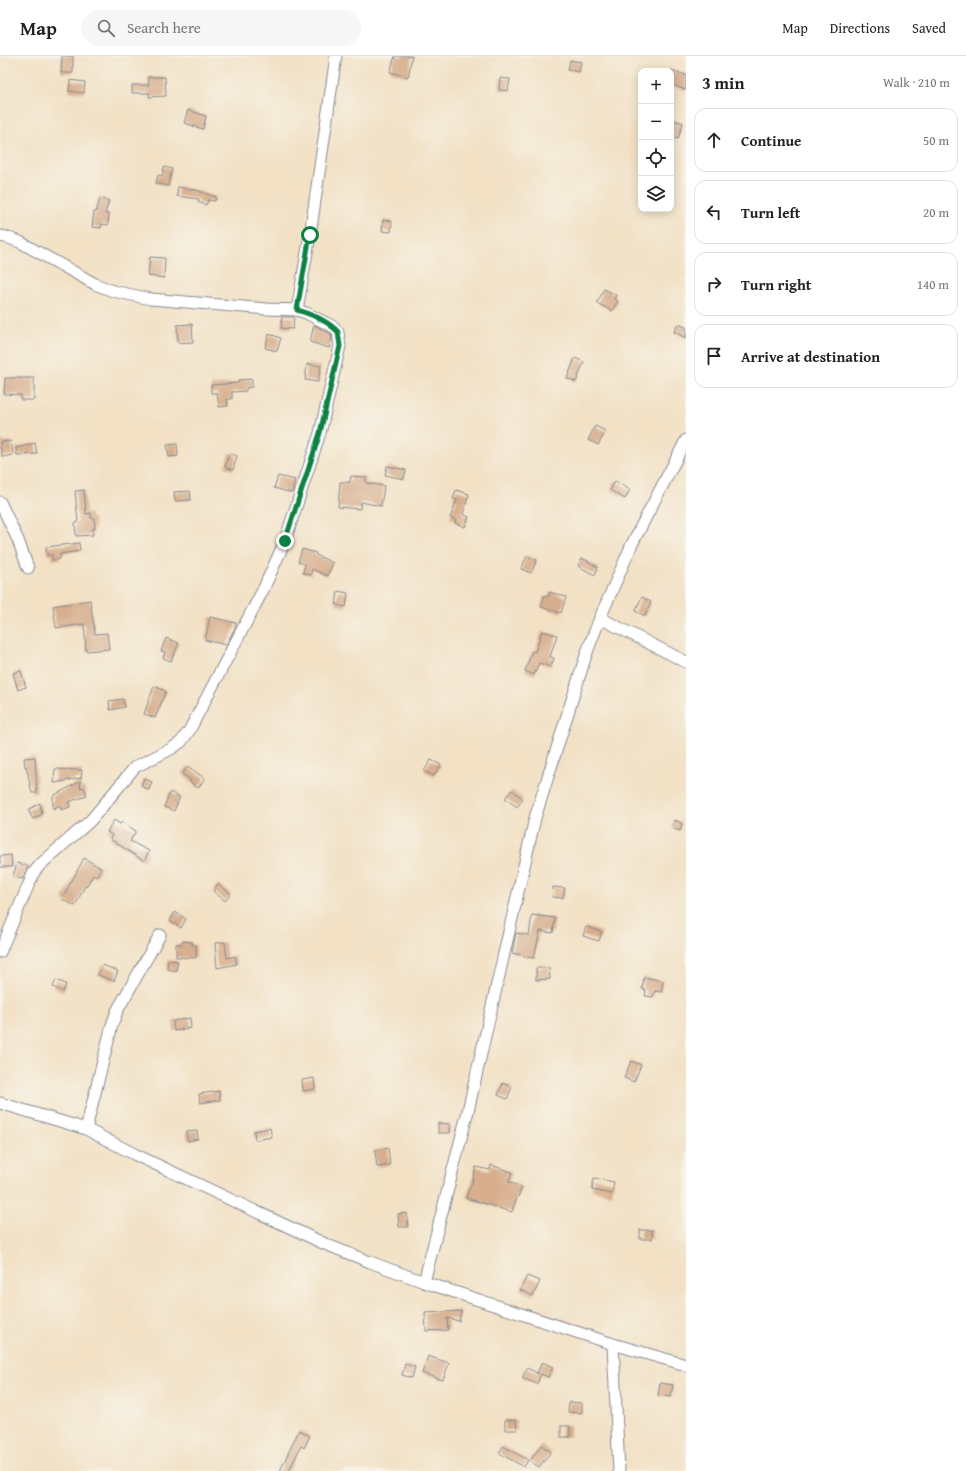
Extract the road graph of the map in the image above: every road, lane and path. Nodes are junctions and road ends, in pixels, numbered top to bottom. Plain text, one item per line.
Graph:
1 (336, 56) edge
2 (0, 236) edge
3 (297, 310) junction
4 (686, 440) edge
5 (0, 502) edge
6 (28, 568) dead end
7 (600, 618) junction
8 (686, 662) edge
9 (160, 935) dead end
10 (0, 952) edge
11 (0, 1103) edge
12 (86, 1129) junction
13 (424, 1282) junction
14 (613, 1344) junction
15 (686, 1365) edge
16 (619, 1471) edge

1 - 3 street
2 - 3 street
3 - 10 street
4 - 7 street
5 - 6 street
7 - 8 street
7 - 13 street
9 - 12 street
11 - 12 street
12 - 13 street
13 - 14 street
14 - 15 street
14 - 16 street

